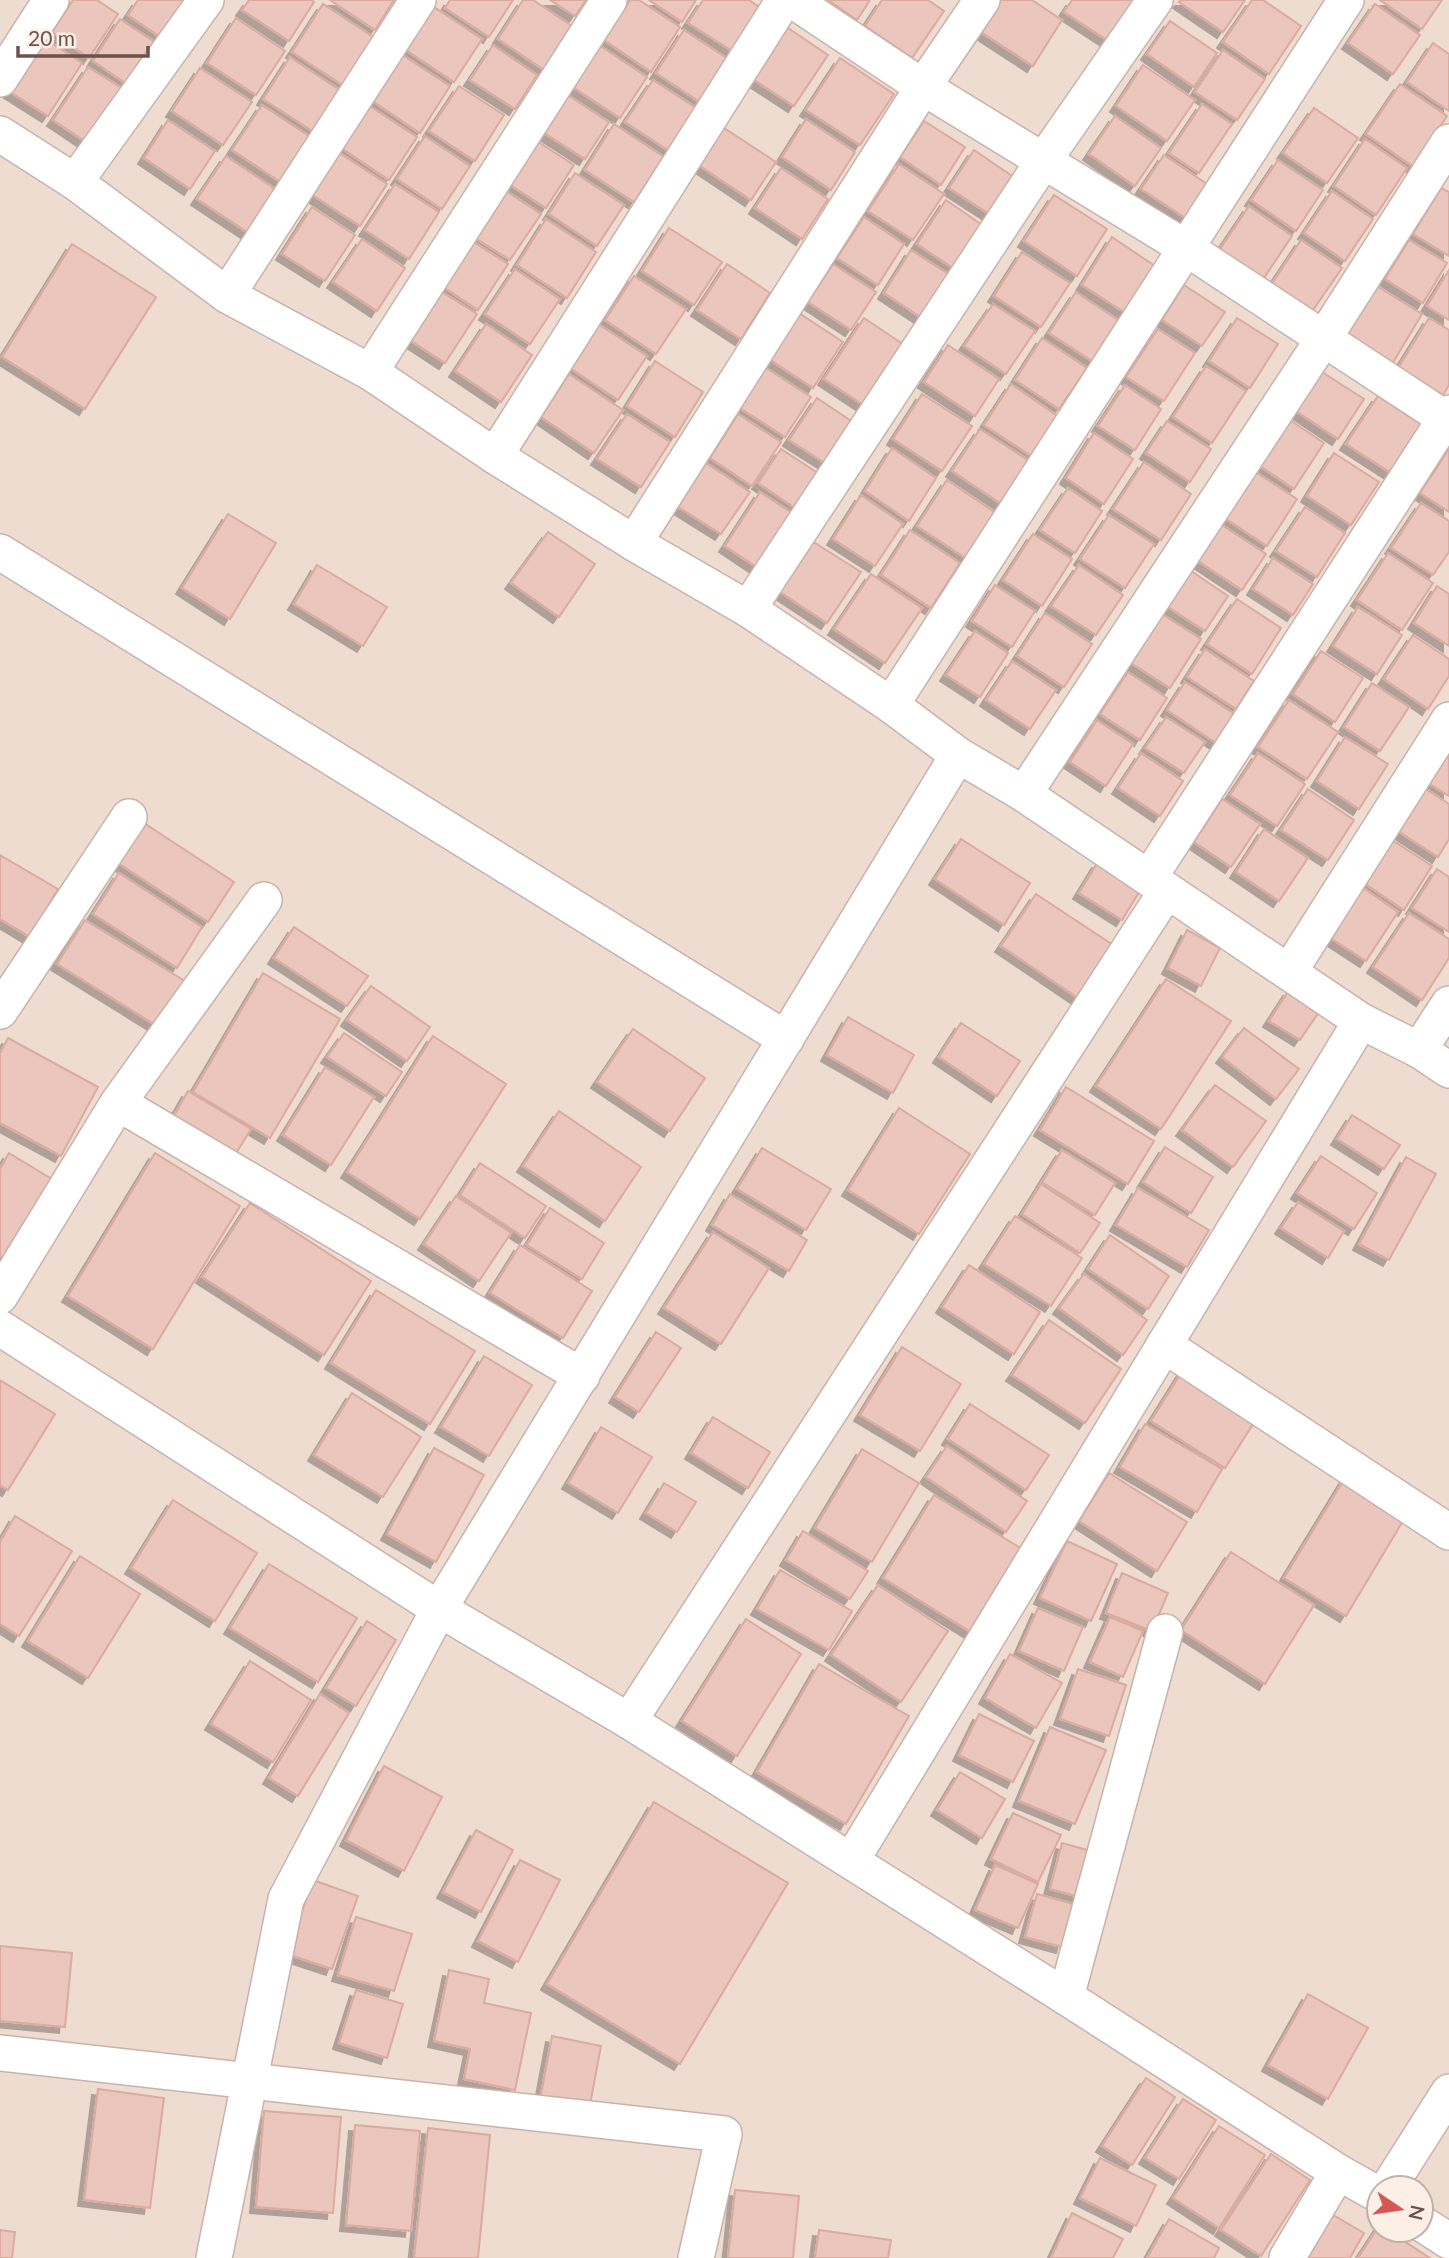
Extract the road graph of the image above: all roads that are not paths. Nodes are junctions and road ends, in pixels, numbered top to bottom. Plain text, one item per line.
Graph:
1 (51, 0) edge
2 (206, 0) edge
3 (418, 0) edge
4 (609, 0) edge
5 (784, 0) edge
6 (792, 0) edge
7 (982, 0) edge
8 (1155, 0) edge
9 (1346, 0) edge
10 (0, 79) edge
11 (923, 87) junction
12 (0, 134) edge
13 (1449, 142) edge
14 (1044, 160) junction
15 (75, 182) junction
16 (1186, 248) junction
17 (227, 295) junction
18 (1324, 338) junction
19 (370, 372) junction
20 (1448, 418) edge
21 (495, 456) junction
22 (634, 543) junction
23 (0, 552) edge
24 (748, 609) junction
25 (891, 705) junction
26 (1449, 720) edge
27 (958, 755) junction
28 (1024, 794) junction
29 (129, 817) dead end
30 (1158, 885) junction
31 (264, 900) dead end
32 (1289, 972) junction
33 (1449, 1004) edge
34 (0, 1011) edge
35 (1361, 1021) junction
36 (786, 1039) junction
37 (1419, 1050) junction
38 (1449, 1070) edge
39 (118, 1103) junction
40 (0, 1296) edge
41 (0, 1328) edge
42 (1164, 1345) junction
43 (582, 1376) junction
44 (1449, 1532) edge
45 (439, 1609) junction
46 (1165, 1632) dead end
47 (629, 1721) junction
48 (851, 1861) junction
49 (1066, 1997) junction
50 (0, 2053) edge
51 (250, 2081) junction
52 (1449, 2092) edge
53 (1338, 2172) junction
54 (1397, 2174) edge
55 (1365, 2187) edge
56 (214, 2258) edge
57 (696, 2258) edge
58 (1287, 2258) edge

1 - 10 street
2 - 15 street
3 - 17 street
4 - 19 street
5 - 21 street
6 - 11 street
7 - 11 street
8 - 14 street
9 - 16 street
11 - 14 street
11 - 22 street
12 - 15 street
13 - 18 street
14 - 16 street
14 - 24 street
15 - 17 street
16 - 18 street
16 - 25 street
17 - 19 street
18 - 20 street
18 - 28 street
19 - 21 street
20 - 30 street
21 - 22 street
22 - 24 street
23 - 36 street
24 - 25 street
25 - 27 street
26 - 32 street
27 - 28 street
27 - 36 street
28 - 30 street
29 - 34 street
30 - 32 street
30 - 47 street
31 - 39 street
32 - 35 street
33 - 37 street
35 - 37 street
35 - 42 street
36 - 43 street
37 - 38 street
39 - 40 street
39 - 43 street
41 - 45 street
42 - 44 street
42 - 48 street
43 - 45 street
45 - 47 street
45 - 51 street
46 - 49 street
47 - 48 street
48 - 49 street
49 - 53 street
50 - 51 street
51 - 56 street
51 - 57 street
52 - 54 street
53 - 55 street
53 - 58 street

